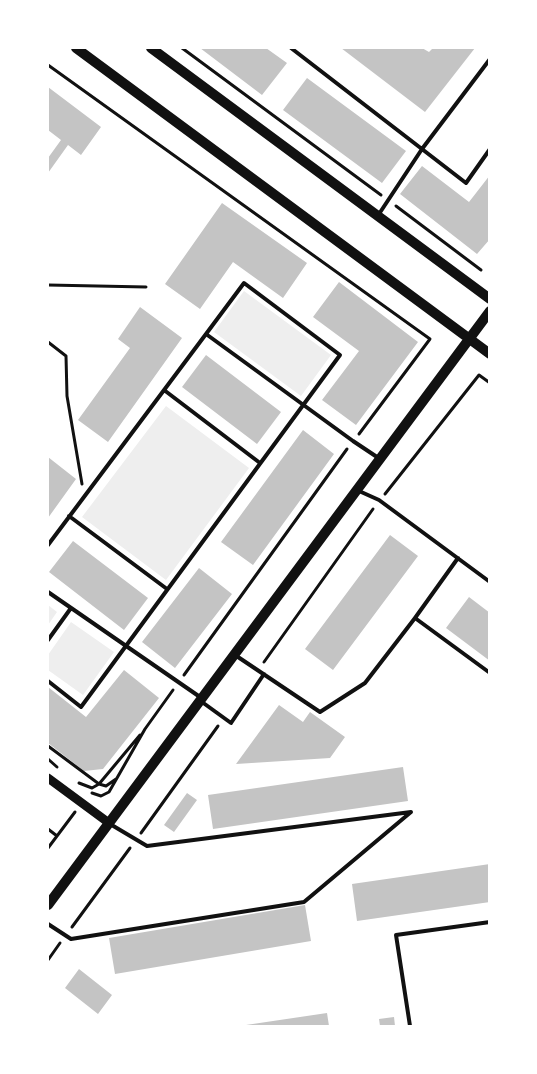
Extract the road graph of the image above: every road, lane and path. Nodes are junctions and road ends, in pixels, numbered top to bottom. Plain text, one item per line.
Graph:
1 (76, 48) edge
2 (151, 48) edge
3 (182, 48) edge
4 (291, 48) edge
5 (490, 59) edge
6 (48, 65) edge
7 (490, 149) edge
8 (422, 150) junction
9 (388, 200) junction
10 (377, 216) junction
11 (481, 270) dead end
12 (48, 285) edge
13 (146, 287) dead end
14 (490, 299) edge
15 (490, 311) edge
16 (206, 334) junction
17 (469, 338) junction
18 (48, 342) edge
19 (490, 354) edge
20 (479, 375) dead end
21 (490, 383) edge
22 (164, 390) junction
23 (303, 404) junction
24 (353, 441) junction
25 (380, 459) junction
26 (260, 463) junction
27 (357, 490) junction
28 (84, 496) junction
29 (69, 516) junction
30 (48, 545) edge
31 (458, 558) junction
32 (490, 582) edge
33 (167, 589) junction
34 (48, 592) edge
35 (70, 608) junction
36 (415, 618) junction
37 (48, 640) edge
38 (125, 646) junction
39 (235, 655) junction
40 (490, 673) edge
41 (264, 674) junction
42 (48, 681) edge
43 (180, 682) junction
44 (201, 700) junction
45 (146, 729) junction
46 (48, 746) edge
47 (118, 777) junction
48 (48, 778) edge
49 (77, 782) dead end
50 (99, 784) junction
51 (82, 803) junction
52 (109, 823) junction
53 (48, 829) edge
54 (57, 836) junction
55 (48, 848) edge
56 (48, 906) edge
57 (490, 922) edge
58 (48, 924) edge
59 (410, 1026) edge

1 - 17 main road
2 - 10 main road
3 - 9 path
4 - 8 lane
5 - 8 lane
6 - 24 path
7 - 8 lane
8 - 9 lane
9 - 10 lane
9 - 11 path
10 - 14 main road
12 - 13 path
15 - 17 main road
16 - 22 lane
16 - 23 lane
16 - 23 lane
17 - 19 main road
17 - 25 main road
18 - 28 path
20 - 21 path
22 - 26 lane
22 - 28 lane
23 - 24 lane
23 - 26 lane
24 - 25 lane
24 - 43 path
25 - 27 main road
26 - 33 lane
27 - 31 lane
27 - 39 main road
28 - 29 lane
29 - 30 lane
29 - 33 lane
31 - 32 lane
31 - 36 lane
33 - 38 lane
34 - 35 lane
35 - 37 lane
35 - 38 lane
36 - 40 lane
36 - 41 lane
38 - 42 lane
38 - 43 lane
39 - 41 lane
39 - 44 main road
41 - 44 lane
43 - 44 lane
43 - 45 path
44 - 52 main road
45 - 47 path
45 - 50 path
46 - 50 path
47 - 50 path
47 - 51 path
48 - 51 street
49 - 50 path
51 - 52 street
51 - 54 path
52 - 56 main road
52 - 58 lane
53 - 54 path
54 - 55 path
57 - 59 lane

